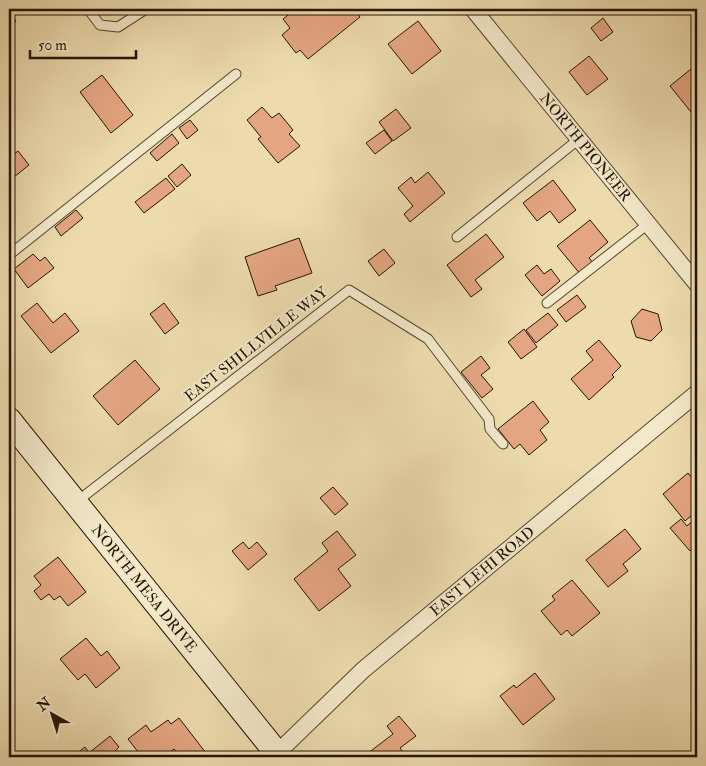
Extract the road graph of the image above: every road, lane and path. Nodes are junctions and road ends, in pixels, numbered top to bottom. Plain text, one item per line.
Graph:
1 (88, 9) edge
2 (146, 9) edge
3 (473, 9) edge
4 (236, 74) dead end
5 (579, 139) junction
6 (648, 224) junction
7 (457, 237) dead end
8 (9, 255) edge
9 (697, 284) edge
10 (547, 303) dead end
11 (697, 393) edge
12 (9, 420) edge
13 (503, 444) dead end
14 (75, 503) junction
15 (277, 756) edge

1 - 2 lane
3 - 5 street, NORTH PIONEER
4 - 8 lane
5 - 6 street, NORTH PIONEER
5 - 7 lane
6 - 9 street, NORTH PIONEER
6 - 10 lane
11 - 15 street, EAST LEHI ROAD
12 - 14 street, NORTH MESA DRIVE
13 - 14 lane, EAST SHILLVILLE WAY
14 - 15 street, NORTH MESA DRIVE

